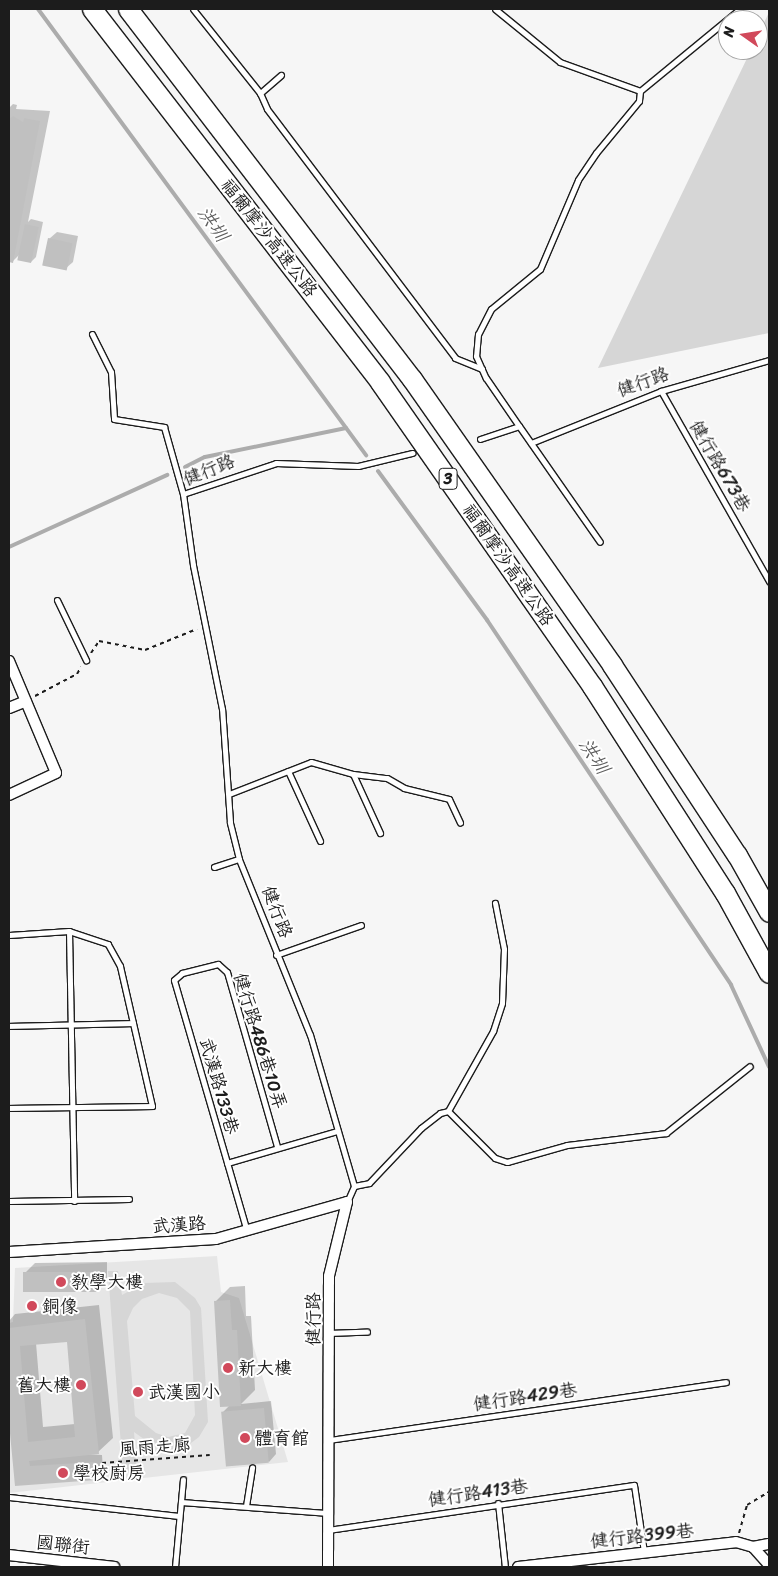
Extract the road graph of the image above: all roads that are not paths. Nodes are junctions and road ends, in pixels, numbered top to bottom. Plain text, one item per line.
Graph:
1 (92, 9) edge
2 (128, 9) edge
3 (193, 9) edge
4 (495, 9) edge
5 (740, 9) edge
6 (281, 75) dead end
7 (640, 91) junction
8 (260, 93) junction
9 (92, 334) dead end
10 (769, 360) edge
11 (482, 370) junction
12 (661, 391) junction
13 (519, 426) junction
14 (480, 438) dead end
15 (531, 443) junction
16 (412, 453) dead end
17 (183, 494) junction
18 (600, 542) dead end
19 (769, 581) edge
20 (57, 600) dead end
21 (86, 660) road end
22 (9, 661) edge
23 (26, 701) junction
24 (9, 708) edge
25 (288, 771) junction
26 (352, 774) junction
27 (229, 794) junction
28 (9, 795) edge
29 (460, 823) dead end
30 (380, 833) dead end
31 (320, 841) dead end
32 (239, 859) junction
33 (214, 867) dead end
34 (495, 903) dead end
35 (769, 912) edge
36 (361, 925) dead end
37 (69, 932) junction
38 (9, 935) edge
39 (276, 955) junction
40 (200, 968) joint
41 (769, 973) edge
42 (133, 1023) junction
43 (71, 1024) junction
44 (9, 1026) edge
45 (750, 1066) dead end
46 (72, 1107) junction
47 (9, 1108) edge
48 (448, 1111) junction
49 (337, 1131) junction
50 (278, 1146) junction
51 (227, 1163) junction
52 (354, 1186) junction
53 (129, 1199) dead end
54 (9, 1201) edge
55 (74, 1201) junction
56 (347, 1202) junction
57 (246, 1228) junction
58 (9, 1252) edge
59 (367, 1332) dead end
60 (330, 1333) junction
61 (726, 1382) dead end
62 (328, 1440) junction
63 (252, 1467) dead end
64 (183, 1479) dead end
65 (9, 1497) edge
66 (180, 1502) junction
67 (498, 1503) junction
68 (246, 1506) junction
69 (326, 1513) junction
70 (178, 1516) junction
71 (326, 1530) junction
72 (769, 1544) edge
73 (753, 1548) junction
74 (644, 1552) junction
75 (9, 1556) edge
76 (769, 1565) edge
77 (114, 1567) edge
78 (175, 1567) edge
79 (328, 1567) edge
80 (504, 1567) edge
81 (518, 1567) edge

1 - 41 highway, 福爾摩沙高速公路 / 3
2 - 35 highway, 福爾摩沙高速公路 / 3
3 - 8 lane
4 - 7 lane
5 - 7 lane
6 - 8 lane
7 - 11 lane
8 - 11 lane
9 - 17 lane
10 - 12 lane, 健行路
11 - 13 lane
12 - 15 lane, 健行路
12 - 19 lane, 健行路673巷
13 - 14 lane
13 - 15 lane
15 - 18 lane
16 - 17 lane, 健行路
17 - 27 lane, 健行路
20 - 21 lane
22 - 23 street
23 - 24 street
23 - 28 street
25 - 26 lane
25 - 27 lane
25 - 31 lane
26 - 29 lane
26 - 30 lane
27 - 32 lane, 健行路
32 - 33 lane
32 - 39 lane, 健行路
34 - 48 lane
36 - 39 lane
37 - 38 lane
37 - 42 lane
37 - 43 lane
39 - 49 lane, 健行路
40 - 50 lane, 健行路486巷10弄
40 - 51 lane, 武漢路133巷
42 - 43 lane
42 - 46 lane
43 - 44 lane
43 - 46 lane
45 - 48 lane
46 - 47 lane
46 - 55 lane
48 - 52 lane
49 - 50 lane
49 - 52 lane, 健行路
50 - 51 lane
51 - 57 lane, 武漢路133巷
52 - 56 lane, 健行路
53 - 55 lane
54 - 55 lane
56 - 57 street, 武漢路
56 - 60 street, 健行路
57 - 58 street, 武漢路
59 - 60 lane
60 - 62 street, 健行路
61 - 62 lane, 健行路429巷
62 - 69 street, 健行路
63 - 68 lane
64 - 66 lane
65 - 70 lane
66 - 68 lane
66 - 70 lane
67 - 71 lane, 健行路413巷
67 - 74 lane, 健行路413巷
67 - 80 lane
68 - 69 lane
69 - 71 street, 健行路
70 - 78 lane
71 - 79 street, 健行路
72 - 73 street
73 - 74 street, 健行路399巷
73 - 76 street
74 - 81 street, 健行路399巷
75 - 77 street, 國聯街

